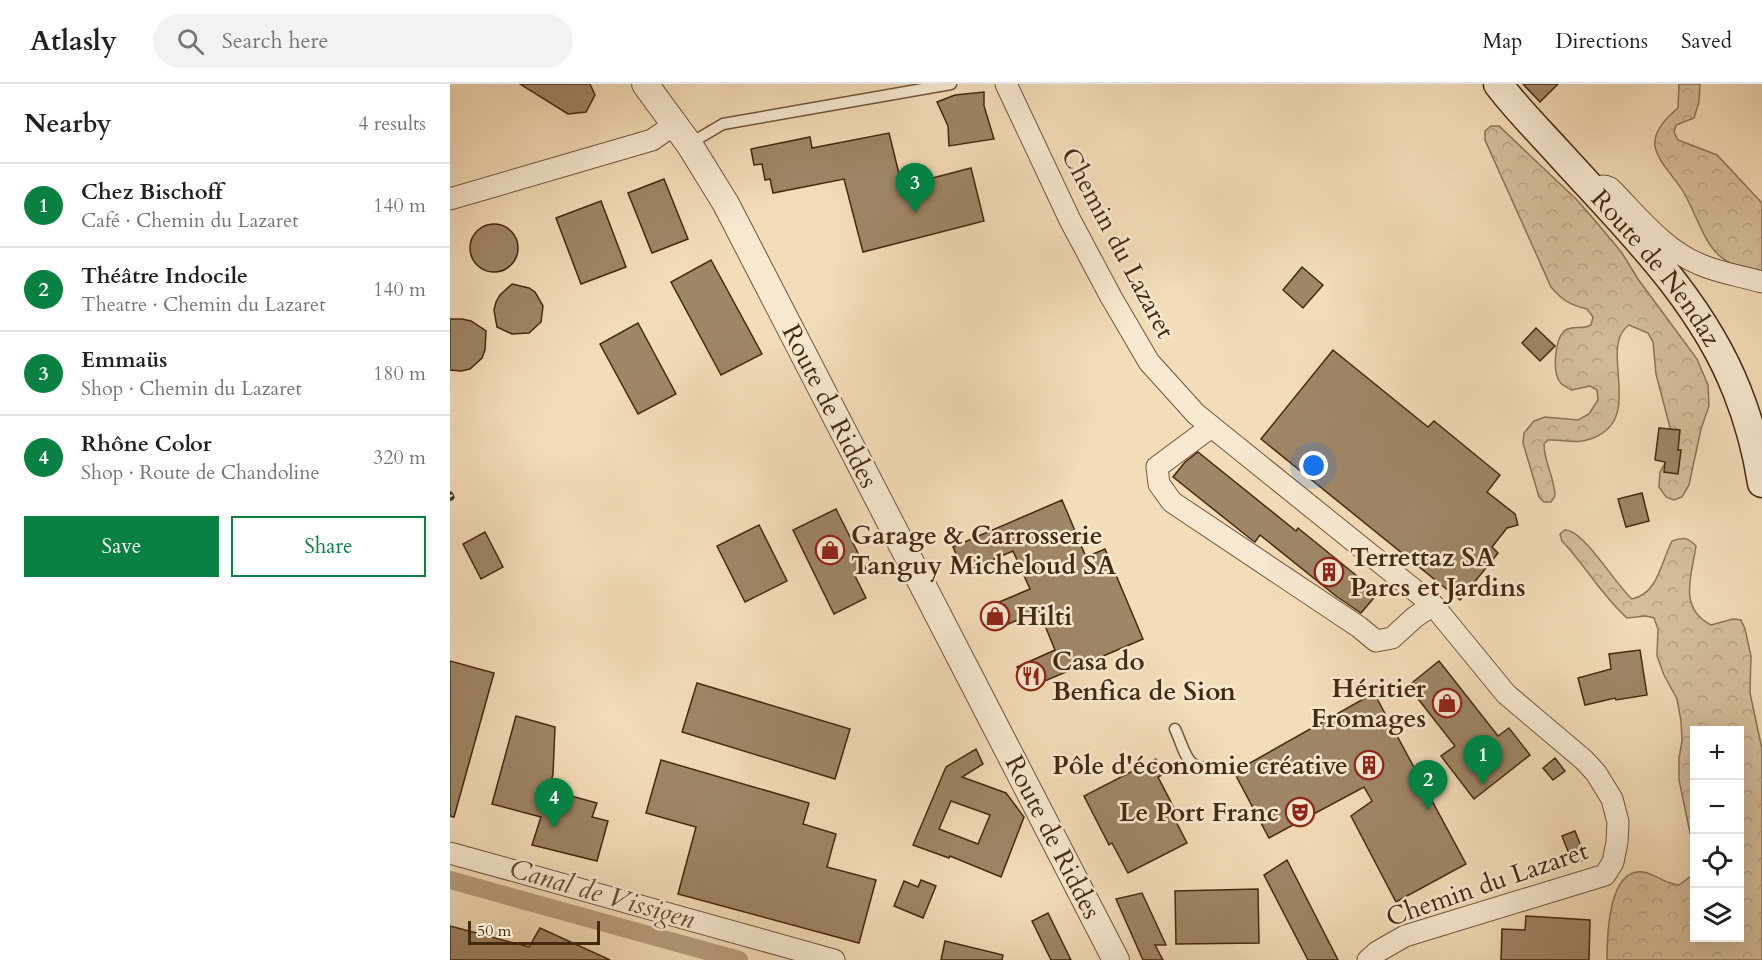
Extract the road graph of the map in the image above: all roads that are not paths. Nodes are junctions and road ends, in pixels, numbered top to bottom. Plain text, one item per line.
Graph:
1 (645, 84) edge
2 (951, 84) edge
3 (1006, 84) edge
4 (1498, 84) edge
5 (682, 134) junction
6 (1593, 192) junction
7 (450, 199) edge
8 (1762, 282) edge
9 (1211, 427) junction
10 (1762, 483) edge
11 (1433, 605) junction
12 (1174, 729) dead end
13 (1218, 768) dead end
14 (450, 853) edge
15 (834, 960) edge
16 (1116, 960) edge
17 (1368, 960) edge

1 - 5 street, Route de Riddes
2 - 5 lane
3 - 9 street, Chemin du Lazaret
4 - 6 main road, Route de Nendaz
5 - 7 street
5 - 16 street, Route de Riddes
6 - 8 street
6 - 10 main road, Route de Nendaz
9 - 11 street, Chemin du Lazaret
9 - 11 street
11 - 17 street, Chemin du Lazaret
12 - 13 lane
14 - 15 street

